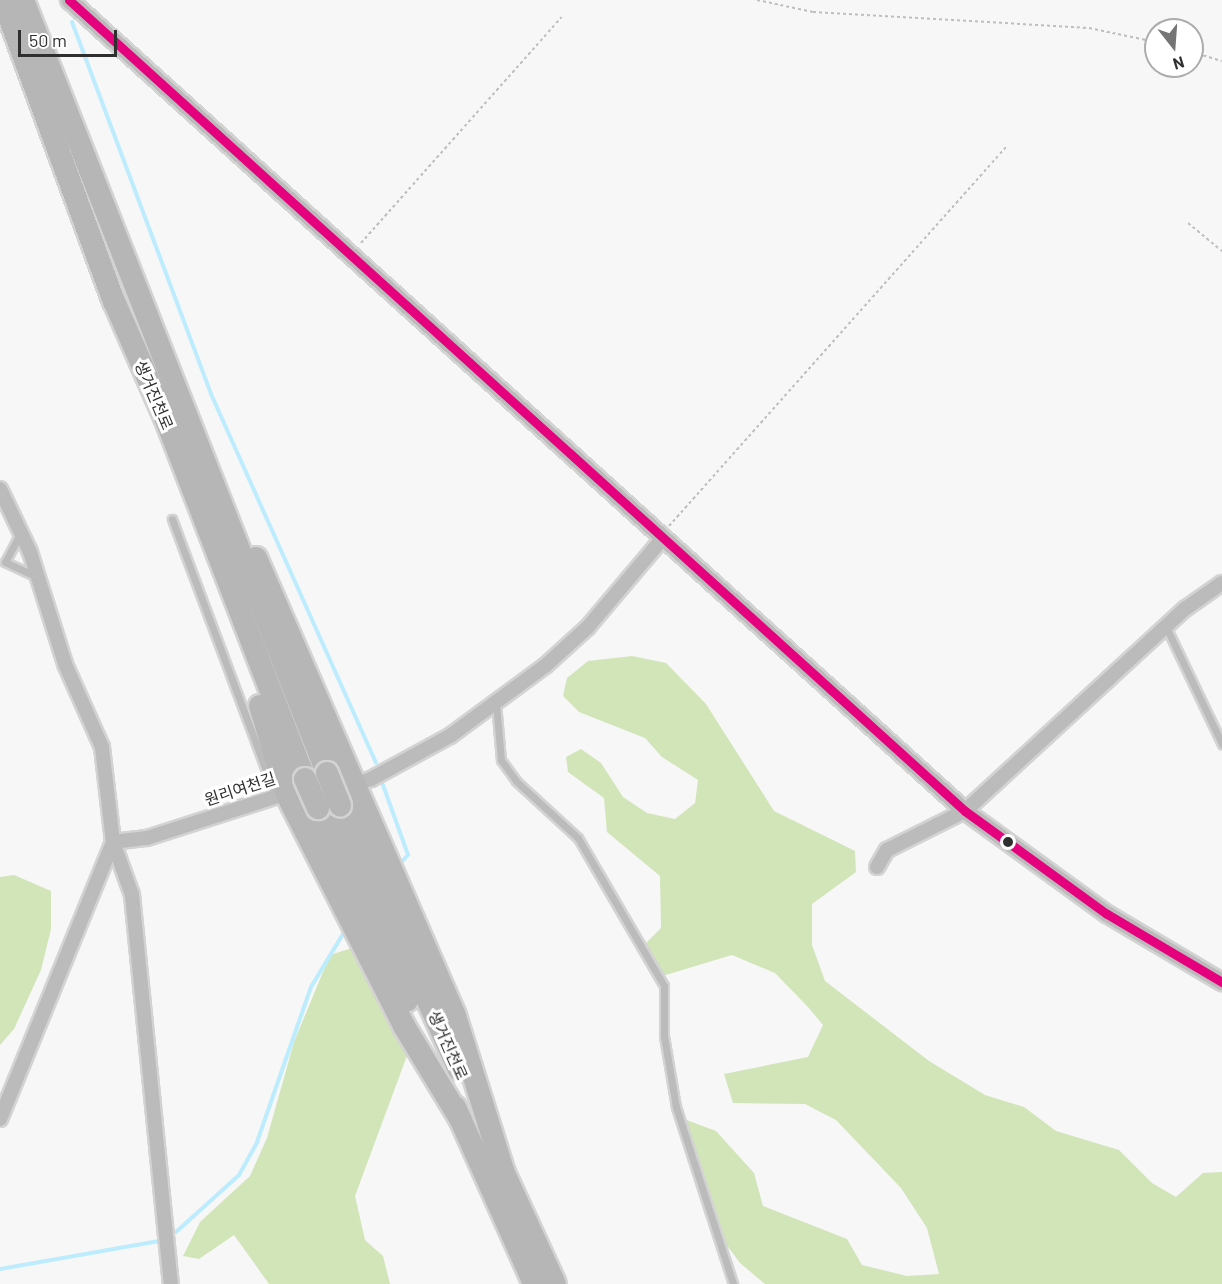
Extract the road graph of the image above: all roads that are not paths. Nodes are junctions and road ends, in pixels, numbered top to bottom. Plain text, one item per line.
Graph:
1 (69, 0) edge
2 (14, 4) edge
3 (196, 446) junction
4 (0, 489) edge
5 (172, 519) dead end
6 (21, 532) junction
7 (663, 539) junction
8 (2, 563) edge
9 (38, 578) junction
10 (1222, 583) edge
11 (1166, 627) junction
12 (496, 703) junction
13 (1222, 744) edge
14 (357, 783) junction
15 (289, 788) junction
16 (329, 807) junction
17 (965, 811) junction
18 (112, 842) junction
19 (877, 867) dead end
20 (1222, 982) edge
21 (0, 1119) edge
22 (461, 1120) junction
23 (504, 1173) junction
24 (171, 1284) edge
25 (534, 1284) edge
26 (555, 1284) edge
27 (733, 1284) edge

1 - 7 street
2 - 3 highway, 생거진천로
2 - 15 highway, 생거진천로
3 - 14 highway
3 - 16 highway, 생거진천로, bridge
4 - 6 street
5 - 15 lane
6 - 8 lane
6 - 9 street
7 - 12 street, 원리여천길
7 - 17 street
8 - 9 lane
9 - 18 street
10 - 11 street
11 - 13 lane
11 - 17 street
12 - 14 street, 원리여천길
12 - 27 lane
14 - 15 street, 원리여천길
14 - 23 highway
15 - 16 highway, bridge
15 - 18 street, 원리여천길
15 - 22 highway
16 - 22 highway, 생거진천로
16 - 23 highway, 생거진천로
17 - 19 street
17 - 20 street
18 - 21 street
18 - 24 street
22 - 25 highway, 생거진천로
23 - 26 highway, 생거진천로

